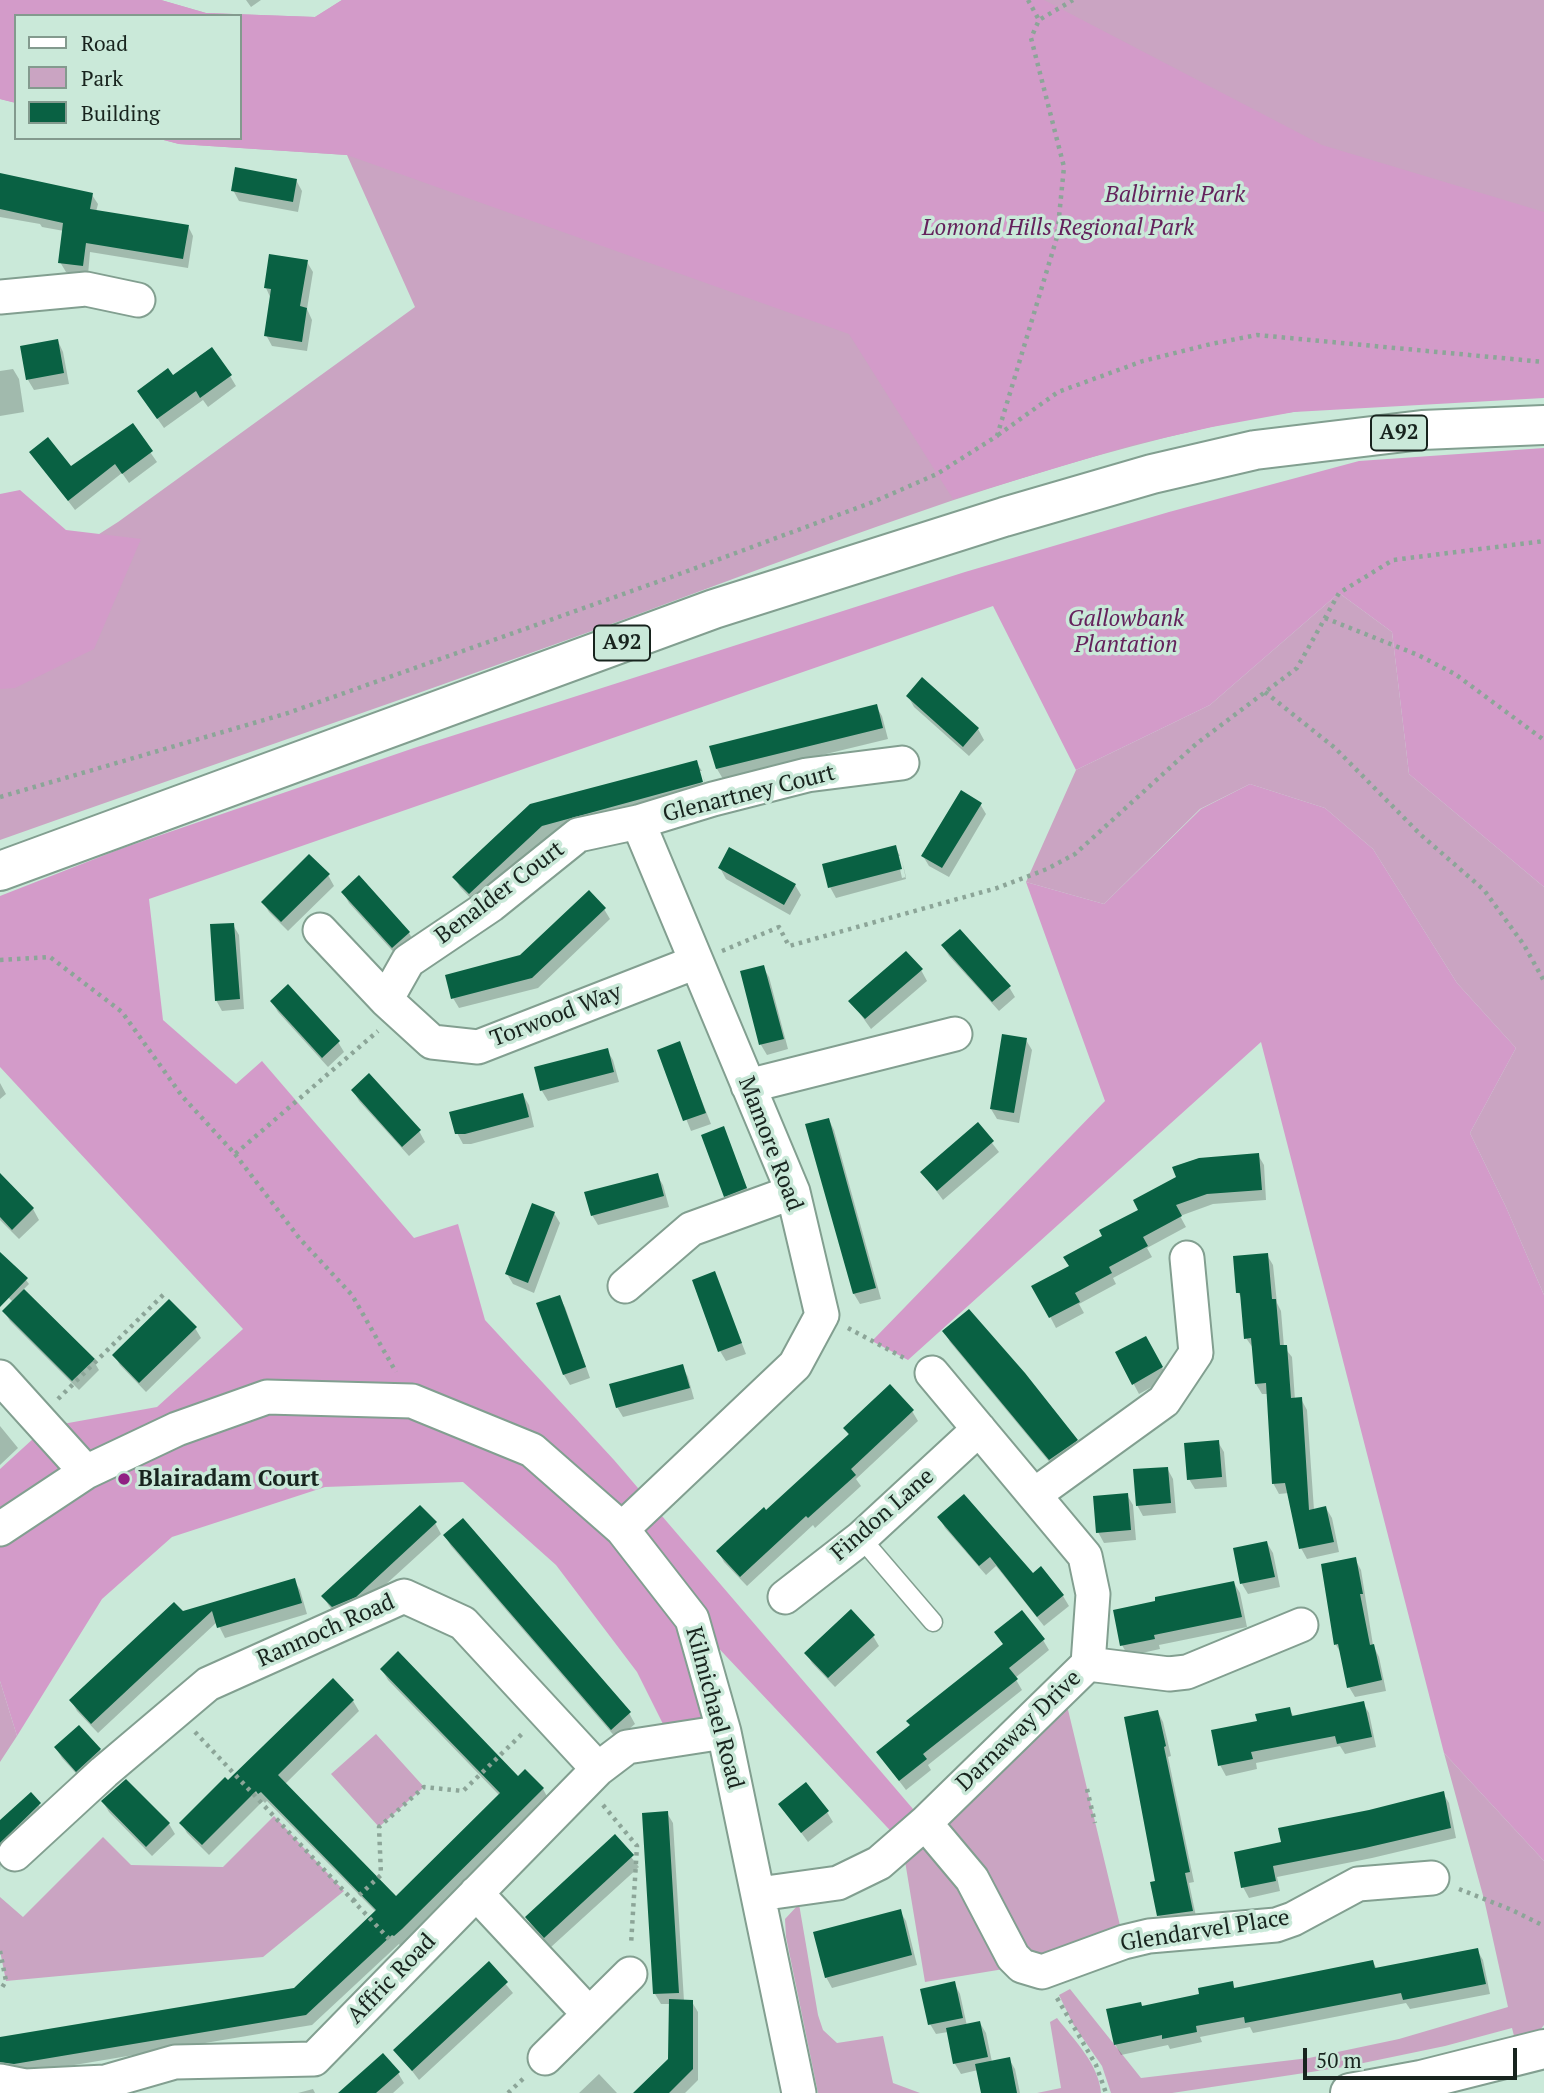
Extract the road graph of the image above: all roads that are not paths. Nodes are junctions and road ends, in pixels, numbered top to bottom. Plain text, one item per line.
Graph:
1 (0, 297) edge
2 (138, 300) dead end
3 (1544, 425) edge
4 (902, 763) dead end
5 (638, 822) junction
6 (0, 871) edge
7 (320, 930) dead end
8 (696, 962) junction
9 (393, 1006) junction
10 (955, 1034) dead end
11 (748, 1086) junction
12 (793, 1192) junction
13 (1187, 1258) dead end
14 (625, 1286) dead end
15 (932, 1373) road end
16 (0, 1377) edge
17 (979, 1429) junction
18 (86, 1472) junction
19 (1034, 1495) junction
20 (0, 1529) edge
21 (622, 1529) junction
22 (861, 1538) junction
23 (785, 1597) dead end
24 (933, 1622) dead end
25 (1301, 1625) dead end
26 (1088, 1664) junction
27 (724, 1732) junction
28 (592, 1776) junction
29 (925, 1823) junction
30 (15, 1854) dead end
31 (1432, 1878) road end
32 (476, 1893) junction
33 (759, 1894) junction
34 (630, 1974) road end
35 (589, 2014) junction
36 (1544, 2049) edge
37 (545, 2057) dead end
38 (0, 2081) edge
39 (106, 2088) edge
40 (799, 2093) edge
41 (1350, 2093) edge

1 - 2 street
3 - 6 main road, A92
4 - 5 street, Glenartney Court
5 - 8 street, Mamore Road
5 - 9 street, Benalder Court
7 - 9 street, Torwood Way
8 - 9 street, Torwood Way
8 - 11 street, Mamore Road
10 - 11 street
11 - 12 street, Mamore Road
12 - 14 street
12 - 21 street, Mamore Road
13 - 19 street
15 - 17 street, Darnaway Drive
16 - 18 street
17 - 19 street, Darnaway Drive
17 - 22 street, Findon Lane
18 - 20 street, Kilmichael Road
18 - 21 street, Kilmichael Road
19 - 26 street, Darnaway Drive
21 - 27 street, Kilmichael Road
22 - 23 street, Findon Lane
22 - 24 lane
25 - 26 street
26 - 29 street, Darnaway Drive
27 - 28 street, Affric Road
27 - 33 street, Kilmichael Road
28 - 30 street, Rannoch Road
28 - 32 street, Affric Road
29 - 31 street, Glendarvel Place
29 - 33 street, Darnaway Drive
32 - 35 street
32 - 39 street, Affric Road
33 - 40 street, Kilmichael Road
34 - 35 street
35 - 37 street
36 - 41 main road
38 - 39 street, Affric Road

